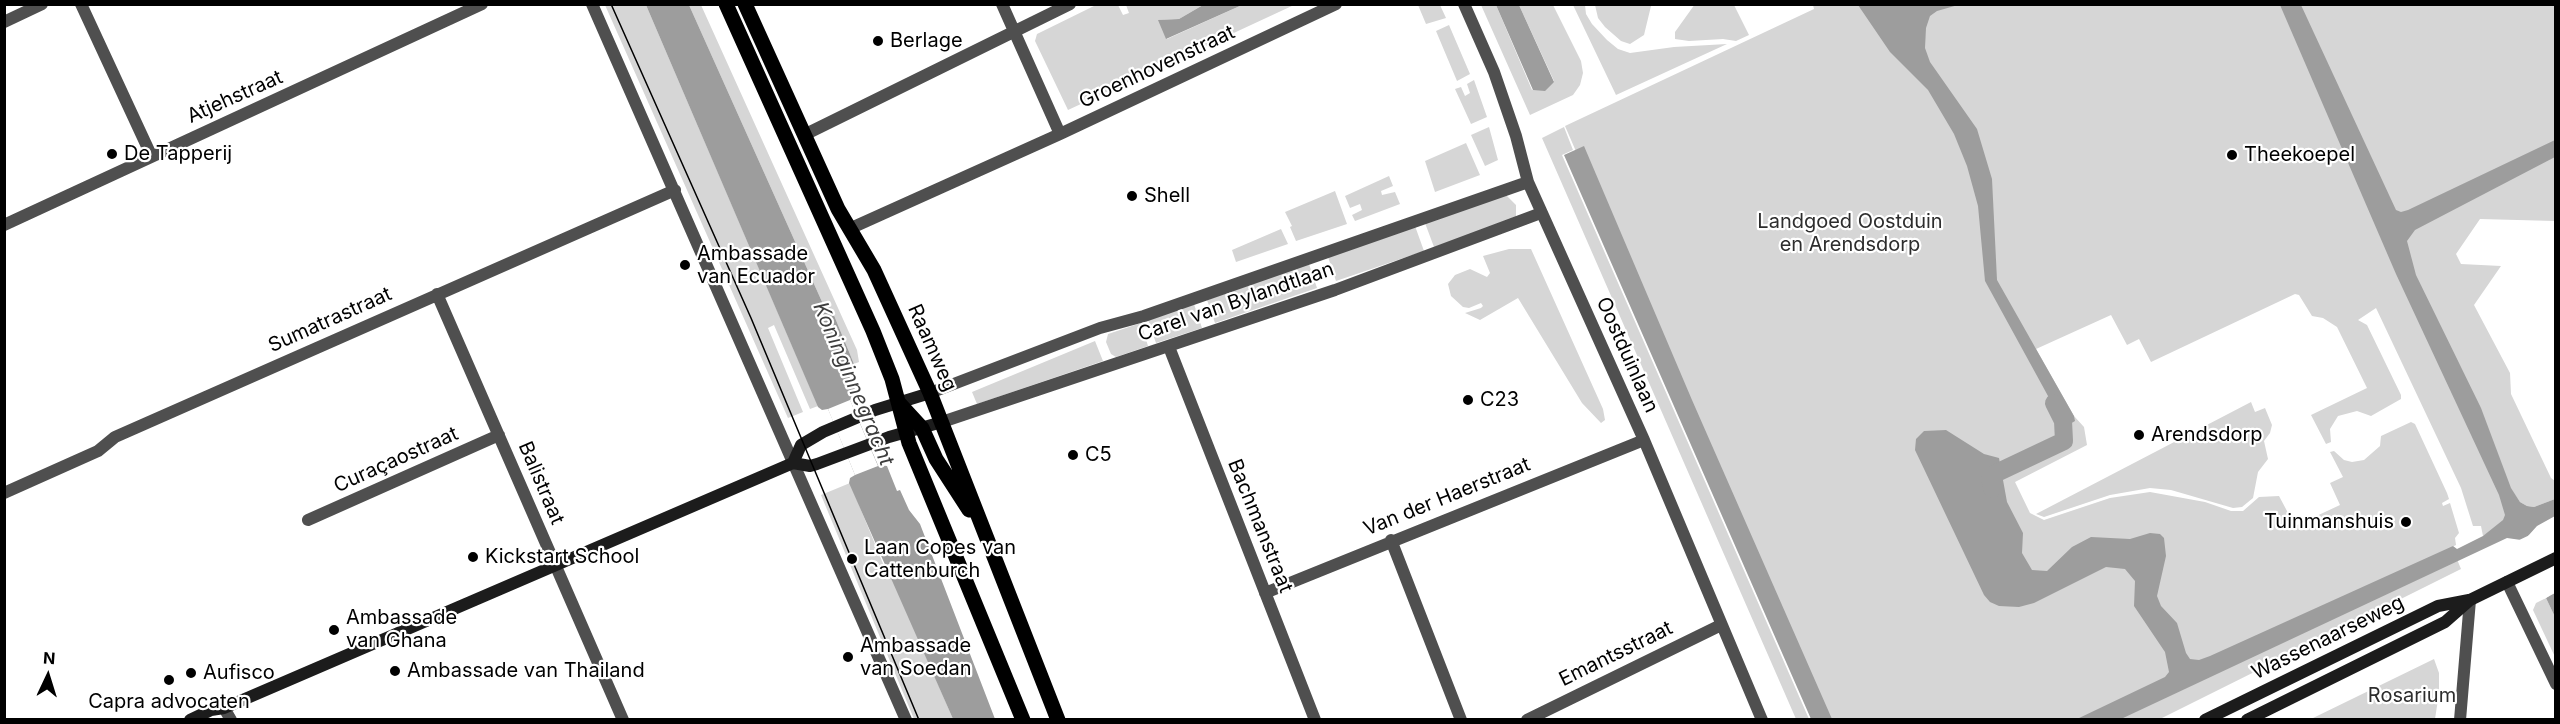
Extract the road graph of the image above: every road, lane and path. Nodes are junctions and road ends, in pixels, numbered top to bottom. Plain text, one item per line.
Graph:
1 (42, 4) edge
2 (81, 4) edge
3 (482, 4) edge
4 (592, 4) edge
5 (726, 4) edge
6 (745, 4) edge
7 (1002, 4) edge
8 (1070, 4) edge
9 (1336, 4) edge
10 (1464, 4) edge
11 (4, 22) edge
12 (1015, 32) junction
13 (1060, 134) junction
14 (804, 135) junction
15 (151, 155) junction
16 (1528, 182) junction
17 (675, 190) junction
18 (1541, 213) junction
19 (4, 225) edge
20 (849, 229) junction
21 (437, 294) junction
22 (1169, 347) junction
23 (930, 393) junction
24 (899, 403) junction
25 (942, 422) junction
26 (922, 428) junction
27 (905, 432) junction
28 (499, 435) junction
29 (1644, 440) junction
30 (793, 463) junction
31 (4, 493) edge
32 (308, 520) dead end
33 (987, 540) junction
34 (1391, 540) junction
35 (2554, 559) edge
36 (555, 564) junction
37 (2507, 582) junction
38 (1265, 593) junction
39 (2470, 600) junction
40 (1721, 625) junction
41 (2556, 684) edge
42 (224, 708) junction
43 (190, 720) edge
44 (217, 720) edge
45 (231, 720) edge
46 (623, 720) edge
47 (906, 720) edge
48 (1023, 720) edge
49 (1058, 720) edge
50 (1315, 720) edge
51 (1461, 720) edge
52 (1527, 720) edge
53 (1762, 720) edge
54 (2205, 720) edge
55 (2247, 720) edge
56 (2460, 720) edge

1 - 11 street
2 - 15 street
3 - 15 street, Atjehstraat
4 - 17 street
5 - 24 main road
6 - 14 main road, Raamweg
7 - 12 street
8 - 12 street
9 - 13 street, Groenhovenstraat
10 - 16 street, Oostduinlaan
12 - 13 street
12 - 14 street
13 - 20 street, Groenhovenstraat
14 - 20 main road, Raamweg
15 - 19 street, Atjehstraat
16 - 18 street, Oostduinlaan
16 - 23 street, Carel van Bylandtlaan
17 - 21 street, Sumatrastraat
17 - 30 street
18 - 22 street, Carel van Bylandtlaan
18 - 29 street, Oostduinlaan
20 - 23 main road, Raamweg
21 - 28 street, Balistraat
21 - 31 street, Sumatrastraat
22 - 25 street, Carel van Bylandtlaan
22 - 38 street, Bachmanstraat
23 - 24 main road
23 - 25 main road, Raamweg
24 - 26 main road
24 - 27 main road
24 - 30 main road
25 - 26 main road
25 - 33 main road, Raamweg
26 - 27 main road
26 - 33 main road
27 - 30 main road
27 - 48 main road
28 - 32 street, Curaçaostraat
28 - 36 street, Balistraat
29 - 34 street, Van der Haerstraat
29 - 40 street, Oostduinlaan
30 - 36 main road
30 - 47 street
33 - 49 main road, Raamweg
34 - 38 street, Van der Haerstraat
34 - 51 street
35 - 37 main road, Wassenaarseweg
36 - 42 main road
36 - 46 street, Balistraat
37 - 39 main road, Wassenaarseweg
37 - 41 street
38 - 50 street, Bachmanstraat
39 - 54 main road, Wassenaarseweg
39 - 55 main road, Wassenaarseweg
39 - 56 street
40 - 52 street, Emantsstraat
40 - 53 street, Oostduinlaan
42 - 43 main road
42 - 44 main road
42 - 45 street

